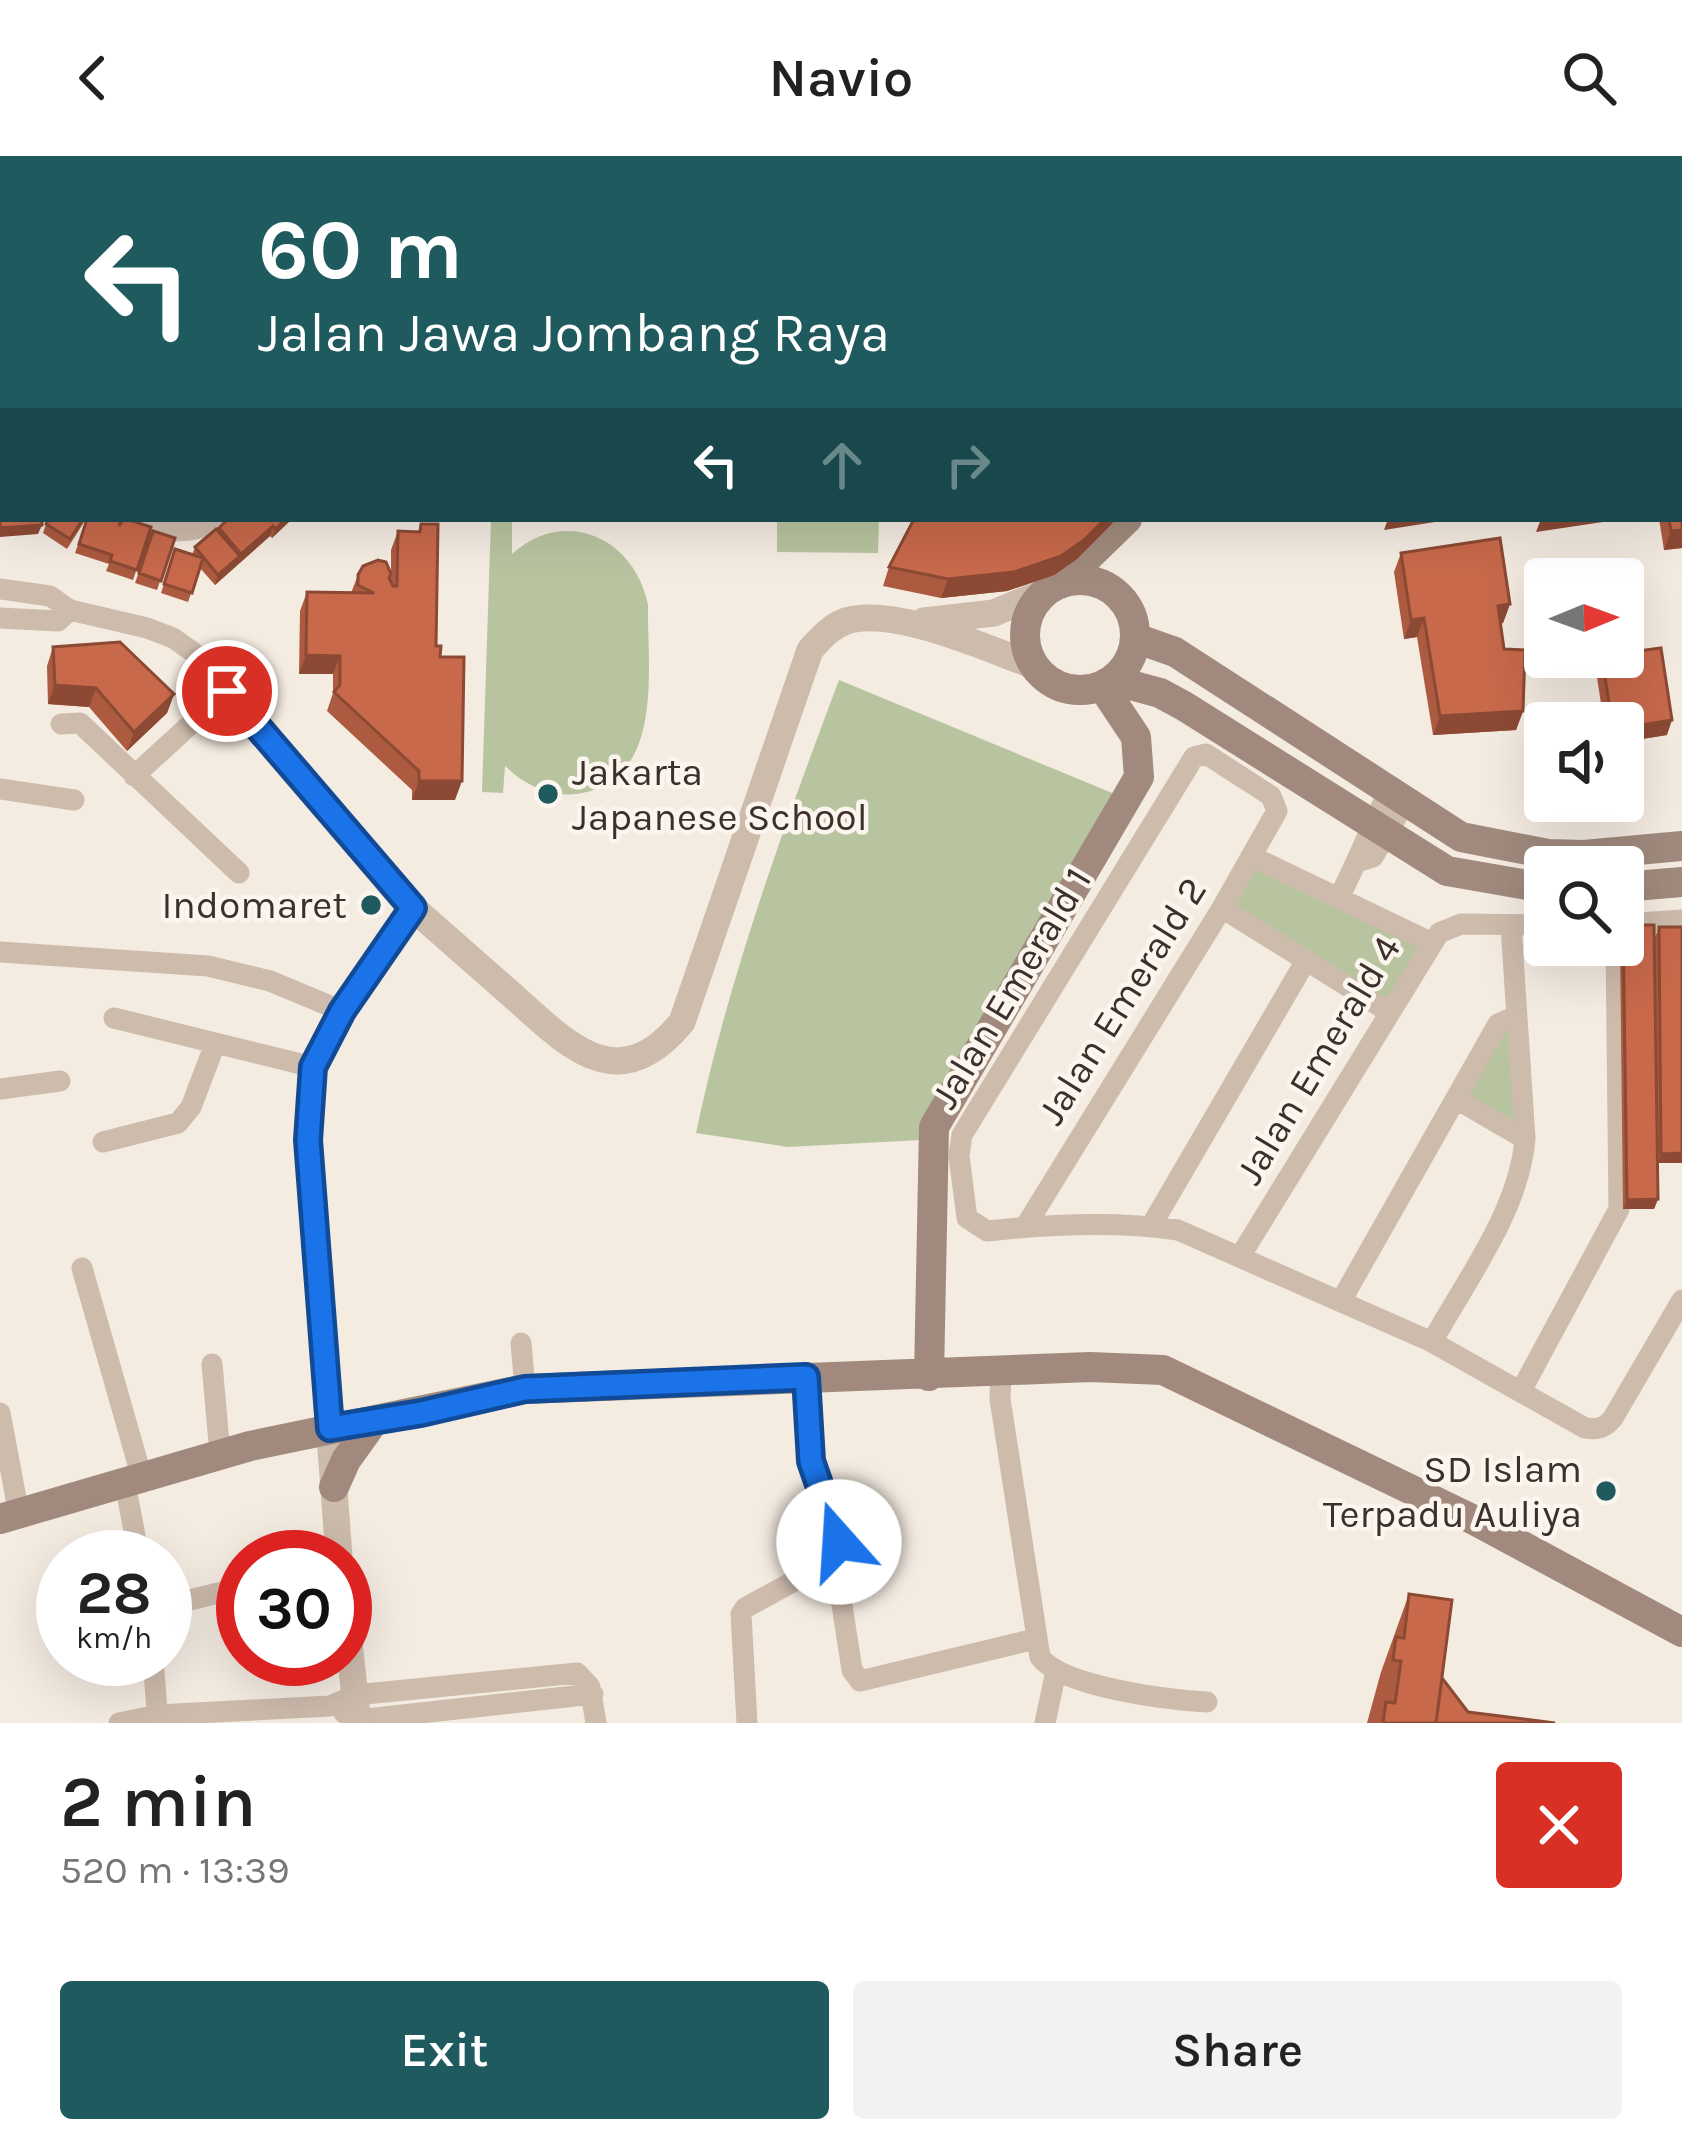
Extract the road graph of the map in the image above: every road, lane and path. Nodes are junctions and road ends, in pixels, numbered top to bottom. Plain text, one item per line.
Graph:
1 (139, 522) edge
2 (212, 522) edge
3 (1124, 523) edge
4 (1055, 586) junction
5 (0, 589) edge
6 (1123, 600) junction
7 (70, 610) junction
8 (0, 618) edge
9 (902, 623) junction
10 (1135, 638) junction
11 (1175, 652) junction
12 (1035, 666) junction
13 (1107, 683) junction
14 (227, 691) junction
15 (1160, 693) junction
16 (61, 724) dead end
17 (1136, 737) junction
18 (134, 776) junction
19 (0, 789) edge
20 (1397, 797) junction
21 (74, 800) dead end
22 (1277, 811) joint
23 (1379, 829) junction
24 (1682, 846) edge
25 (1251, 856) junction
26 (238, 873) dead end
27 (1682, 882) edge
28 (1524, 884) edge
29 (1644, 885) edge
30 (1339, 897) junction
31 (413, 908) junction
32 (1222, 908) junction
33 (1682, 920) edge
34 (1644, 923) edge
35 (1511, 926) junction
36 (1524, 926) edge
37 (1432, 943) junction
38 (0, 952) edge
39 (1305, 962) junction
40 (1616, 966) edge
41 (342, 1011) junction
42 (1389, 1012) junction
43 (114, 1018) dead end
44 (1515, 1021) junction
45 (215, 1043) junction
46 (313, 1067) junction
47 (60, 1081) dead end
48 (0, 1089) edge
49 (1458, 1100) junction
50 (1525, 1139) junction
51 (103, 1142) dead end
52 (1151, 1226) junction
53 (1025, 1227) junction
54 (1241, 1256) junction
55 (82, 1268) dead end
56 (1682, 1300) edge
57 (1340, 1301) junction
58 (1432, 1342) junction
59 (521, 1343) dead end
60 (212, 1364) dead end
61 (1000, 1372) junction
62 (929, 1376) junction
63 (806, 1377) junction
64 (525, 1389) junction
65 (1521, 1391) junction
66 (0, 1413) edge
67 (374, 1421) junction
68 (330, 1428) junction
69 (220, 1454) junction
70 (133, 1481) junction
71 (334, 1487) junction
72 (10, 1517) edge
73 (137, 1530) edge
74 (337, 1530) edge
75 (841, 1592) dead end
76 (1682, 1632) edge
77 (1035, 1639) junction
78 (1057, 1671) junction
79 (155, 1686) edge
80 (1207, 1702) dead end
81 (350, 1711) edge
82 (1169, 1712) edge
83 (158, 1719) edge
84 (119, 1723) edge
85 (596, 1723) edge
86 (747, 1723) edge
87 (1045, 1723) edge

1 - 2 street
3 - 4 main road
3 - 6 main road
4 - 6 main road
4 - 9 street
4 - 12 main road
5 - 7 street
6 - 10 main road
7 - 8 street
7 - 14 street
9 - 12 street
9 - 31 street
10 - 11 main road
10 - 13 main road
11 - 15 main road
11 - 20 main road
12 - 13 main road
13 - 15 main road
13 - 17 main road
14 - 18 street
14 - 31 street
15 - 17 main road
15 - 23 main road
16 - 18 street
17 - 62 main road
18 - 26 street
19 - 21 street
20 - 23 street
20 - 24 main road
22 - 25 street, Jalan Emerald 2
22 - 53 street, Jalan Emerald 1
23 - 28 main road
23 - 30 street
25 - 30 street
25 - 32 street, Jalan Emerald 2
27 - 29 main road
30 - 37 street
31 - 41 street
32 - 39 street
32 - 53 street, Jalan Emerald 2
33 - 34 street
35 - 36 street, Jalan Emerald 4
35 - 37 street, Jalan Emerald 4
35 - 44 street
37 - 42 street, Jalan Emerald 4
38 - 41 street
39 - 42 street
39 - 52 street
40 - 65 street
41 - 46 street
42 - 54 street, Jalan Emerald 4
43 - 45 street
44 - 49 street
44 - 50 street
45 - 46 street
45 - 51 street
46 - 68 street
47 - 48 street
49 - 50 street
49 - 57 street
50 - 58 street
52 - 53 street, Jalan Emerald 1
52 - 54 street, Jalan Emerald 1
54 - 57 street, Jalan Emerald 1
55 - 70 street
56 - 65 street, Jalan Emerald 1
57 - 58 street, Jalan Emerald 1
58 - 65 street, Jalan Emerald 1
59 - 64 street
60 - 69 street
61 - 62 main road
61 - 76 main road
61 - 77 street
62 - 63 main road
63 - 64 main road
63 - 86 street
64 - 67 main road
66 - 72 street
67 - 68 main road
67 - 71 main road
68 - 69 main road
68 - 71 street
69 - 70 main road
70 - 72 main road
70 - 73 street
71 - 74 street
75 - 77 street
77 - 78 street
78 - 82 street
78 - 87 street
79 - 83 street
80 - 82 street
81 - 83 street
81 - 85 street
83 - 84 street

